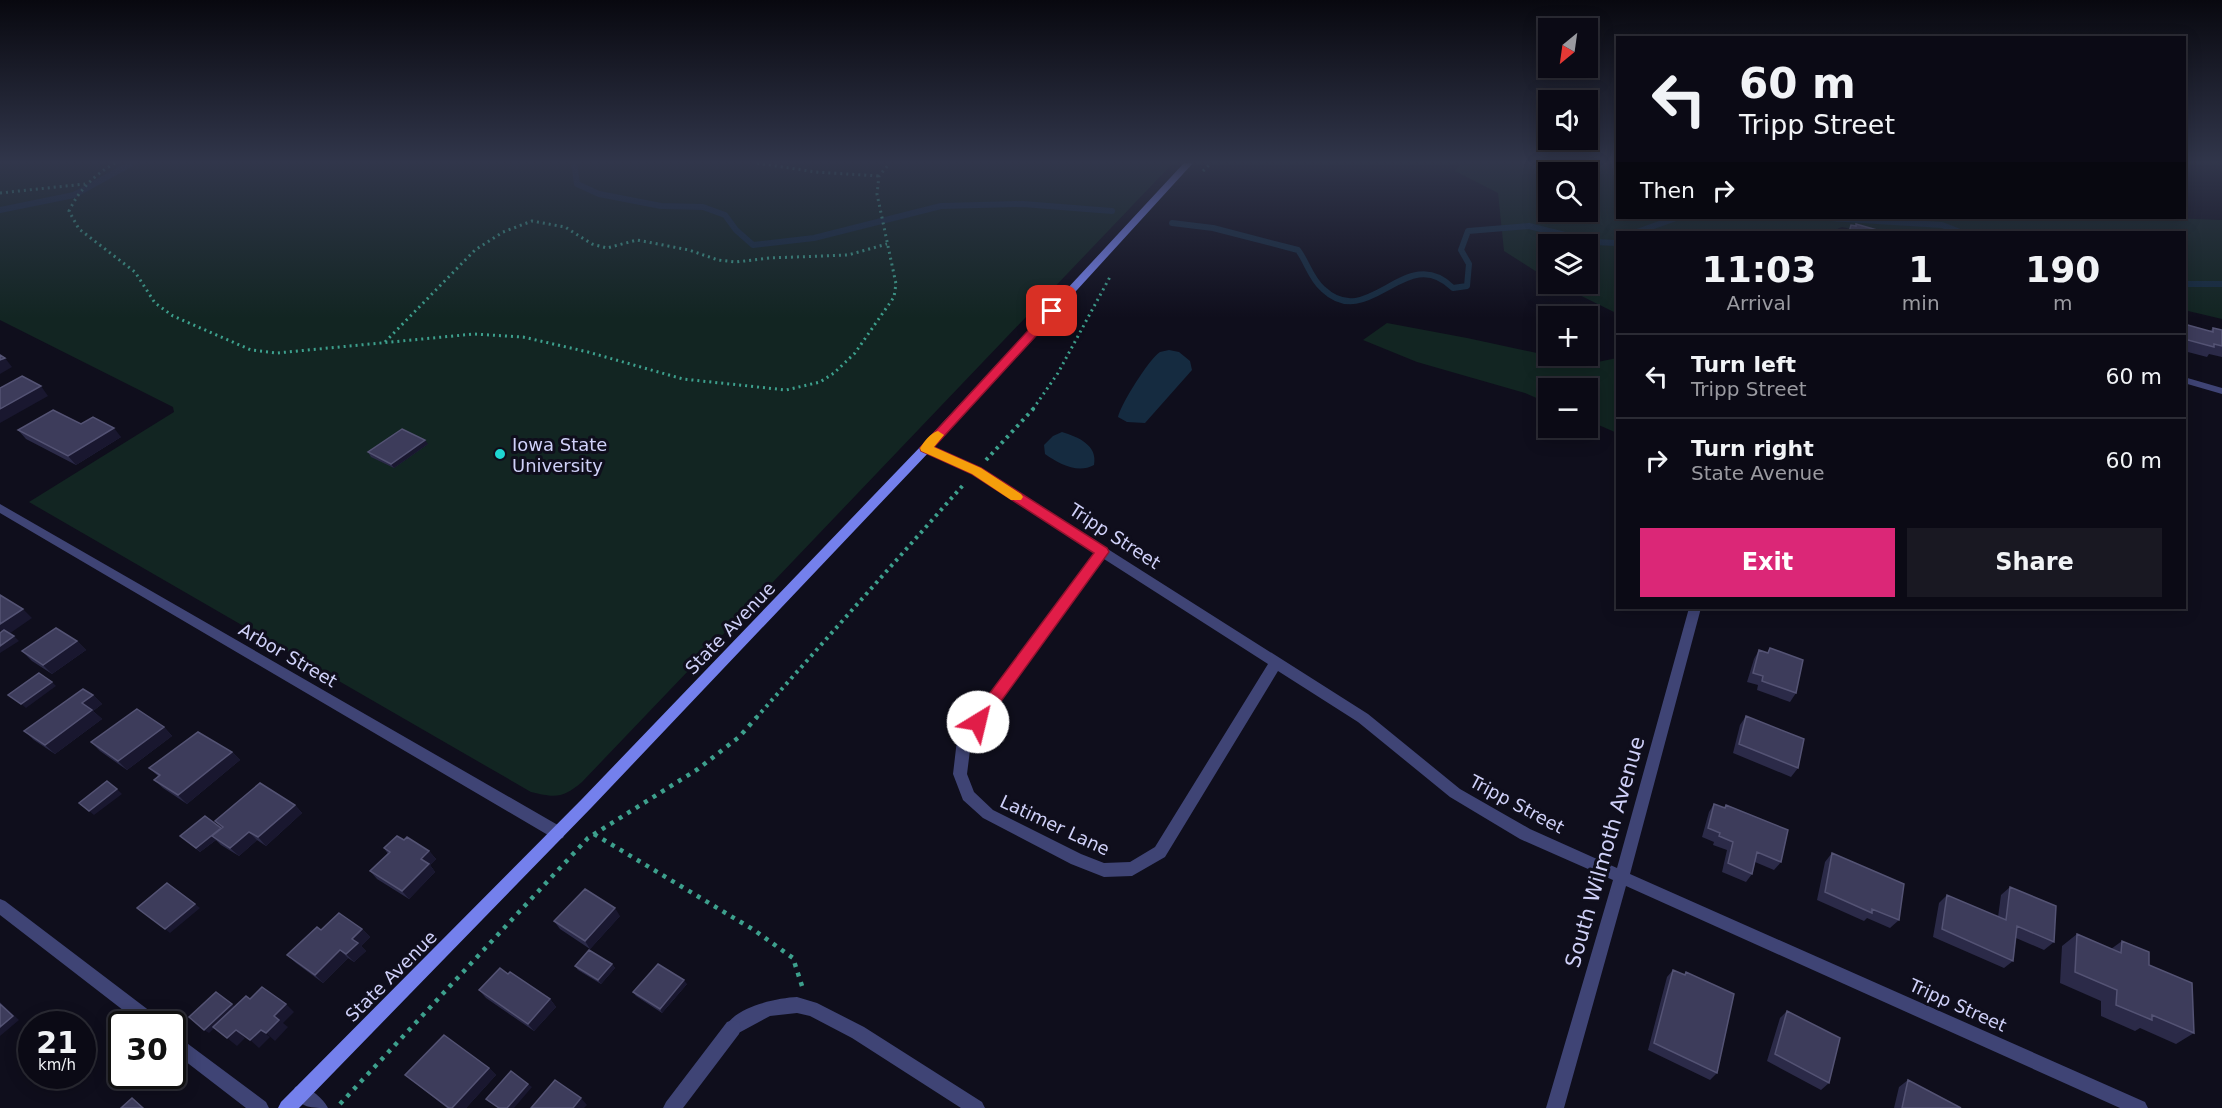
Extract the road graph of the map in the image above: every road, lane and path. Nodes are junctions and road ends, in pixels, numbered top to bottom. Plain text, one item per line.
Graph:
1 (71, 215) edge
2 (881, 215) edge
3 (1141, 215) edge
4 (887, 244) junction
5 (1116, 269) dead end
6 (384, 343) junction
7 (2186, 381) edge
8 (2222, 391) edge
9 (926, 448) junction
10 (983, 463) dead end
11 (967, 481) dead end
12 (0, 508) edge
13 (1102, 552) junction
14 (1695, 609) edge
15 (1276, 663) junction
16 (558, 833) junction
17 (594, 834) junction
18 (1621, 877) junction
19 (0, 906) edge
20 (799, 1005) junction
21 (136, 1011) edge
22 (186, 1051) edge
23 (301, 1094) junction
24 (260, 1108) edge
25 (287, 1108) edge
26 (319, 1108) edge
27 (336, 1108) edge
28 (672, 1108) edge
29 (976, 1108) edge
30 (1555, 1108) edge
31 (2139, 1108) edge

1 - 6 path
2 - 4 path
3 - 9 street, State Avenue
4 - 6 path
4 - 6 path
5 - 10 path
7 - 8 street
9 - 13 street, Tripp Street
9 - 16 street, State Avenue
11 - 17 path
12 - 16 street, Arbor Street
13 - 15 street, Tripp Street
13 - 15 street, Latimer Lane
14 - 18 street, South Wilmoth Avenue
15 - 18 street, Tripp Street
16 - 23 street, State Avenue
17 - 20 path
17 - 27 path
18 - 30 street, South Wilmoth Avenue
18 - 31 street, Tripp Street
19 - 21 street
20 - 28 street
20 - 29 street
22 - 24 street
23 - 25 street, State Avenue
23 - 26 street

